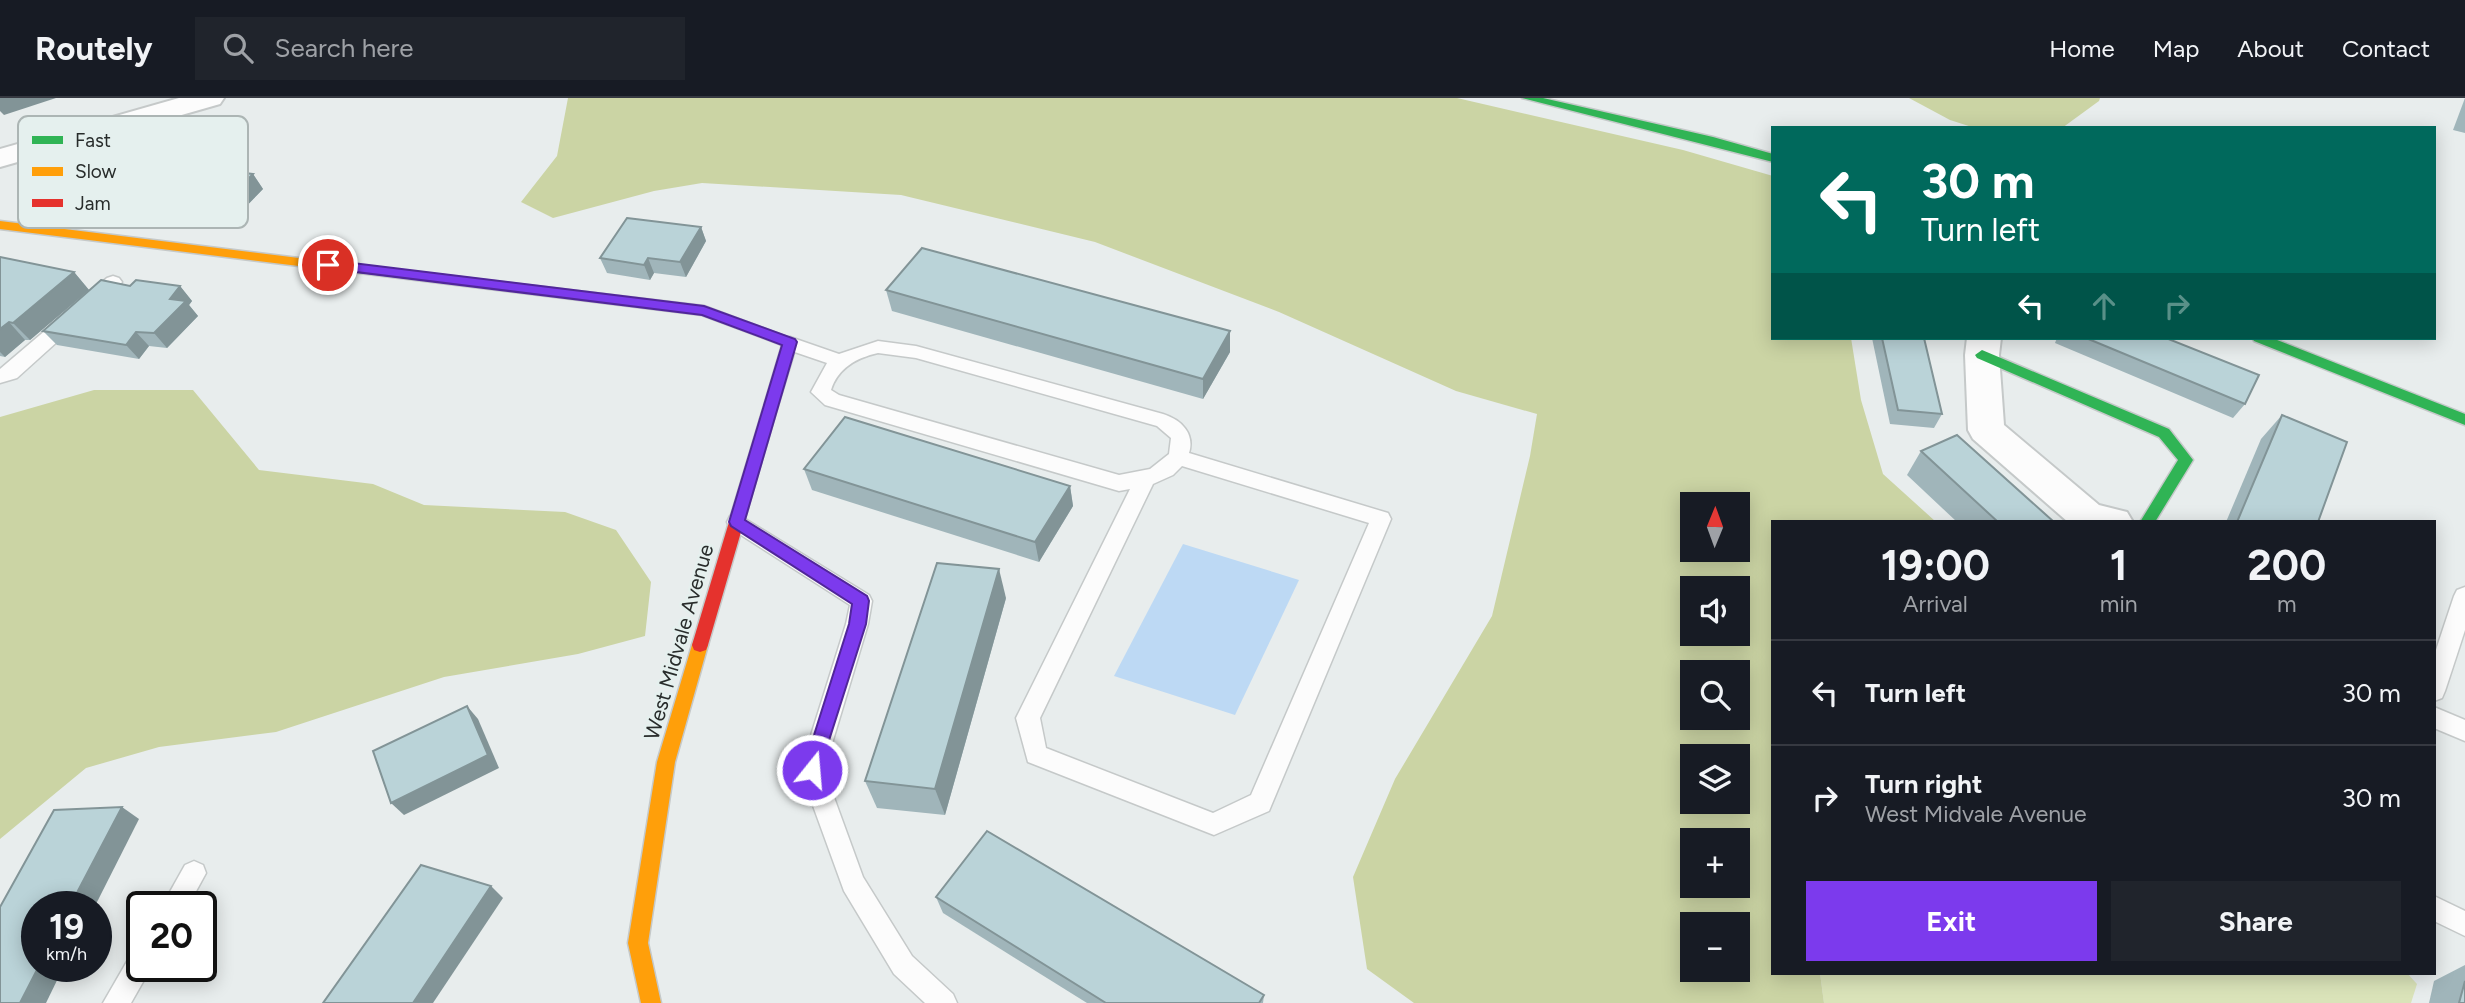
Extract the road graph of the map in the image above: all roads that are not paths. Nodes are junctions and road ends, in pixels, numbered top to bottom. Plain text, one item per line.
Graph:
1 (210, 98) edge
2 (1528, 98) edge
3 (147, 116) edge
4 (18, 153) edge
5 (1771, 157) edge
6 (0, 158) edge
7 (0, 225) edge
8 (18, 227) edge
9 (25, 228) edge
10 (113, 282) edge
11 (2264, 340) edge
12 (790, 342) junction
13 (1983, 346) edge
14 (840, 361) junction
15 (0, 376) edge
16 (2465, 420) edge
17 (1179, 458) junction
18 (1144, 481) junction
19 (2102, 520) edge
20 (2148, 520) edge
21 (737, 522) junction
22 (2465, 596) edge
23 (2436, 685) edge
24 (2436, 717) edge
25 (2465, 731) edge
26 (194, 873) dead end
27 (183, 891) edge
28 (2436, 909) edge
29 (2465, 924) edge
30 (129, 982) edge
31 (116, 1003) edge
32 (651, 1003) edge
33 (944, 1003) edge

1 - 3 street
2 - 5 street
4 - 6 street
7 - 8 street
9 - 12 street
10 - 15 lane
11 - 16 street
12 - 14 lane
12 - 21 street, West Midvale Avenue
13 - 19 street
13 - 20 street
14 - 17 lane
14 - 18 lane
17 - 18 lane
17 - 18 lane
21 - 32 street, West Midvale Avenue
21 - 33 lane
22 - 23 lane
24 - 25 lane
26 - 27 lane
28 - 29 lane
30 - 31 lane

